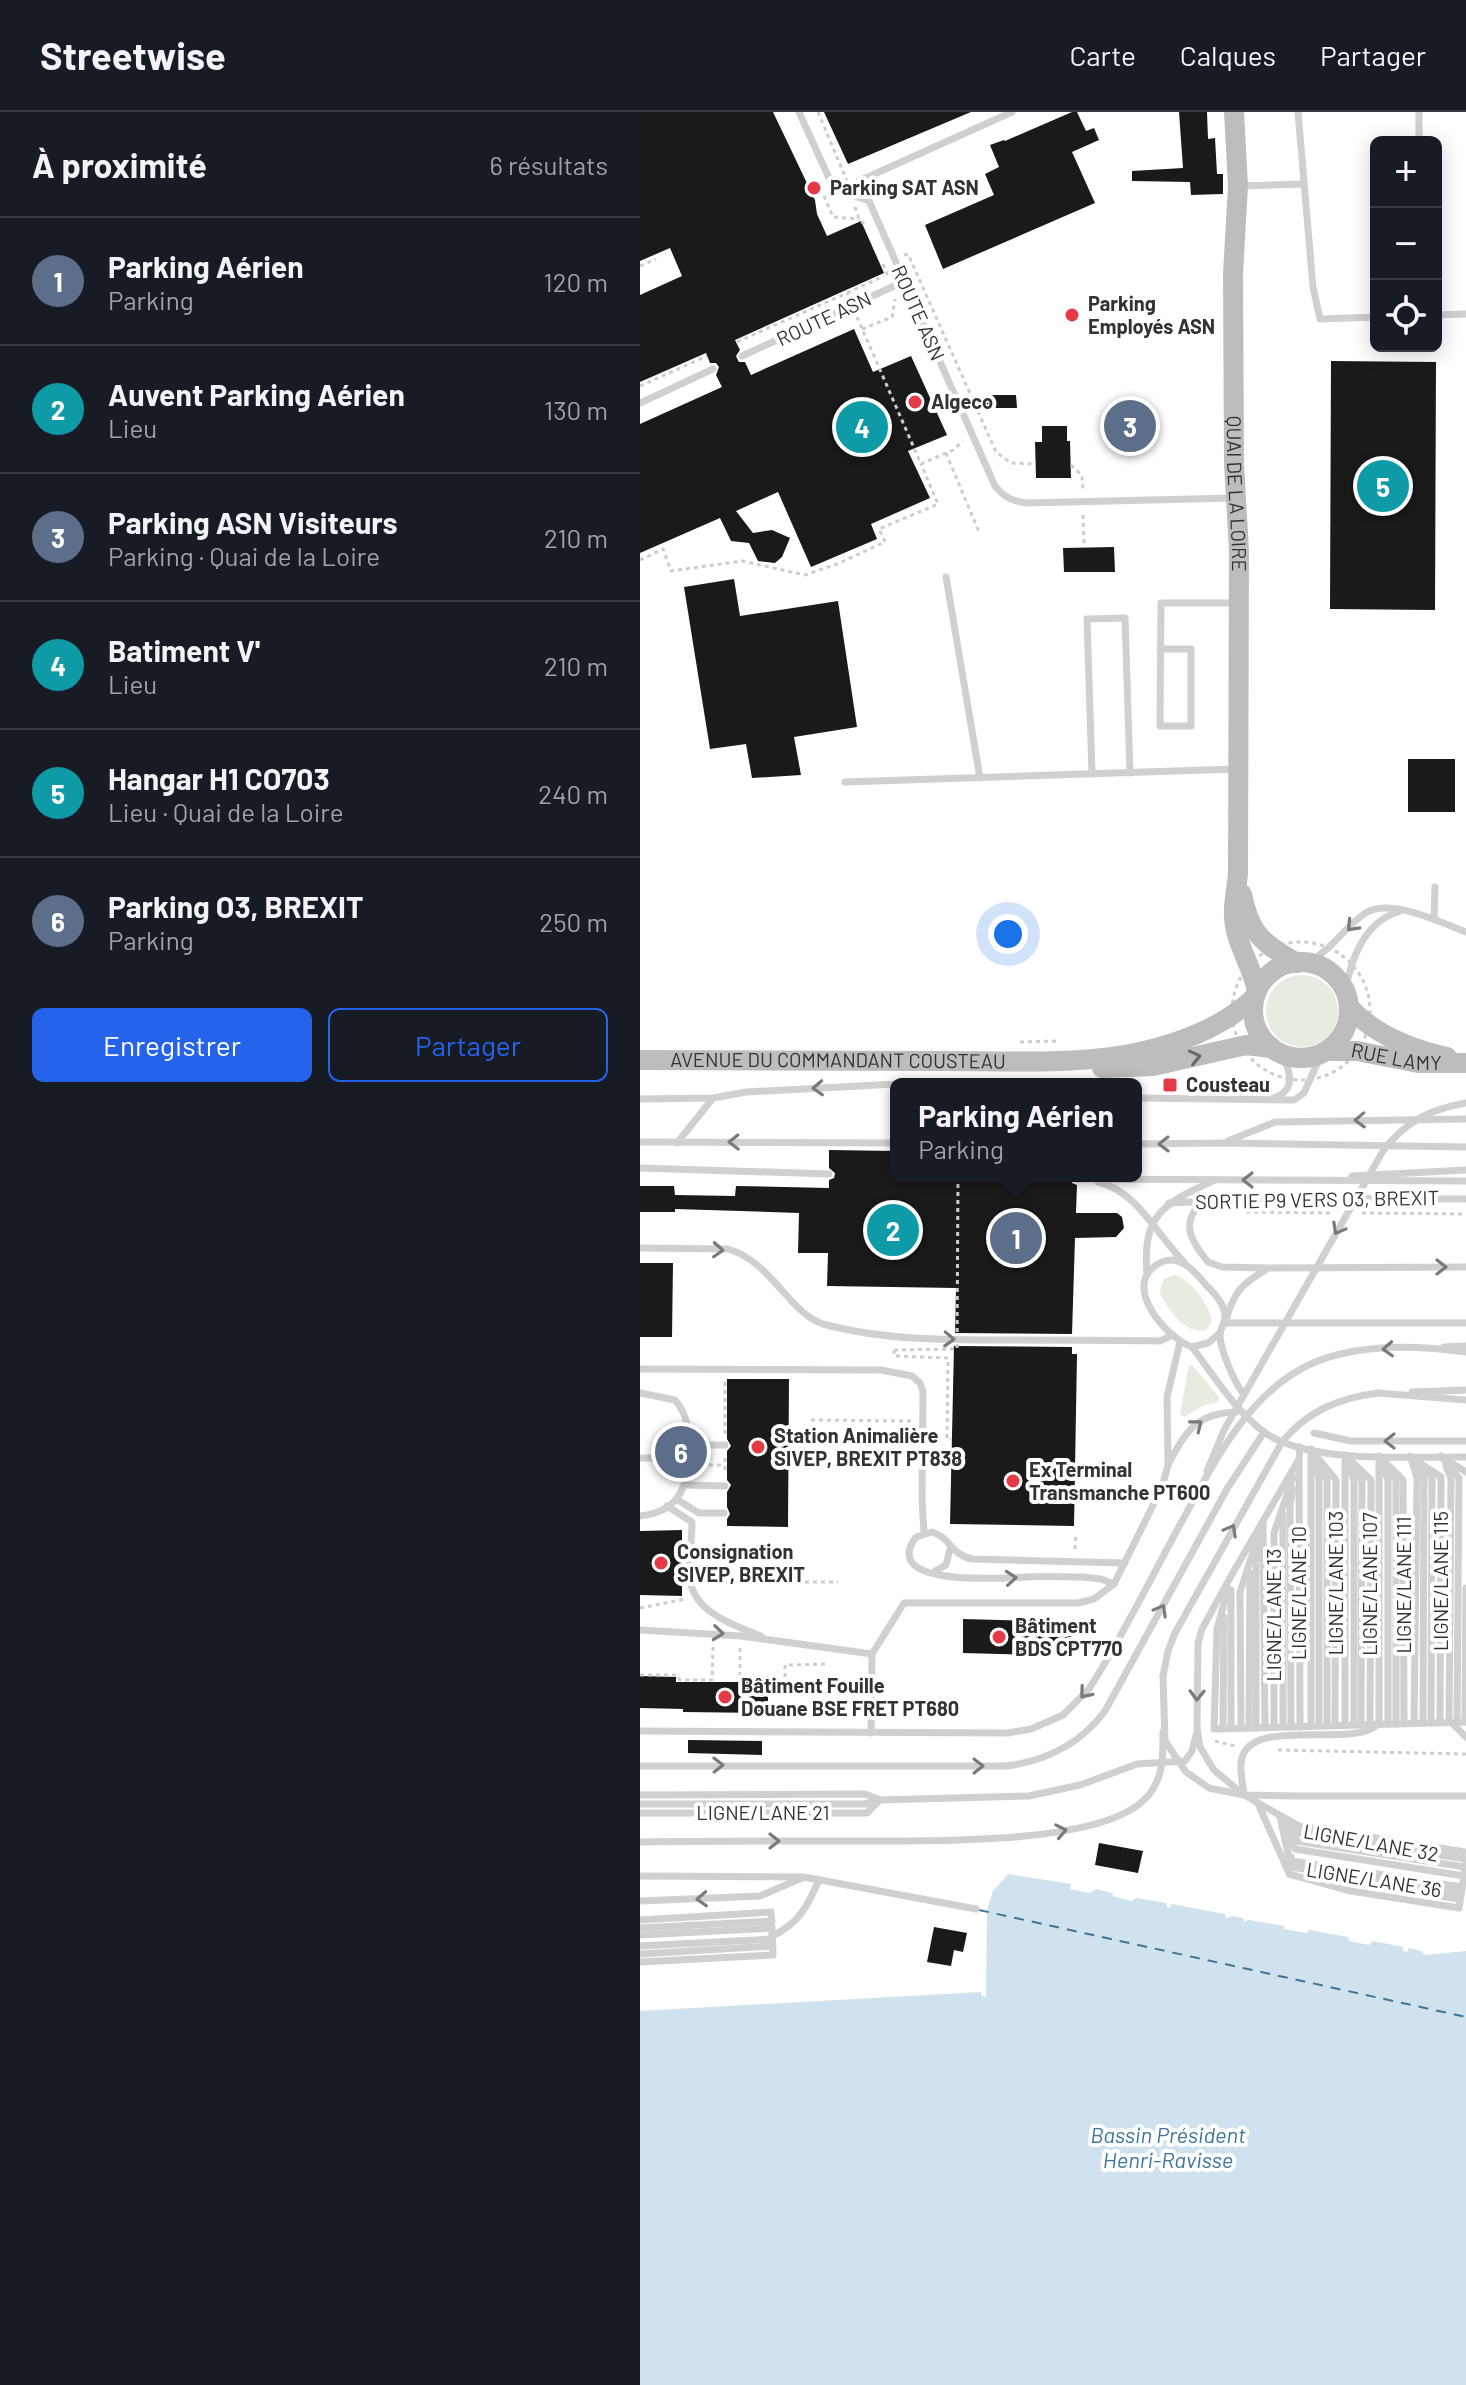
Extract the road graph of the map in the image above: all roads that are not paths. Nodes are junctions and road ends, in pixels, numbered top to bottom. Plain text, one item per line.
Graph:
1 (799, 112) edge
2 (1012, 112) edge
3 (1234, 112) edge
4 (1298, 112) edge
5 (1419, 112) edge
6 (1419, 136) edge
7 (1303, 184) junction
8 (1238, 186) junction
9 (869, 201) junction
10 (905, 281) junction
11 (1466, 314) edge
12 (1442, 315) edge
13 (1370, 317) edge
14 (742, 356) dead end
15 (713, 369) dead end
16 (640, 403) edge
17 (1236, 498) junction
18 (946, 577) dead end
19 (1238, 603) junction
20 (1160, 649) junction
21 (1237, 769) junction
22 (1130, 773) junction
23 (1092, 774) junction
24 (980, 778) junction
25 (845, 782) dead end
26 (1238, 874) junction
27 (1435, 887) dead end
28 (1404, 910) junction
29 (1434, 919) junction
30 (1466, 932) edge
31 (1302, 963) junction
32 (1256, 994) junction
33 (1347, 1000) junction
34 (1277, 1051) junction
35 (1325, 1052) junction
36 (640, 1060) edge
37 (1035, 1061) junction
38 (1466, 1062) edge
39 (890, 1084) edge
40 (713, 1098) junction
41 (1142, 1098) edge
42 (640, 1099) edge
43 (1272, 1099) junction
44 (1466, 1103) edge
45 (1466, 1119) edge
46 (640, 1142) edge
47 (677, 1143) junction
48 (890, 1143) edge
49 (1224, 1143) junction
50 (1142, 1144) edge
51 (1466, 1147) edge
52 (640, 1168) edge
53 (1466, 1170) edge
54 (829, 1174) dead end
55 (1142, 1179) edge
56 (1215, 1180) junction
57 (1288, 1180) junction
58 (1466, 1181) edge
59 (1096, 1182) edge
60 (1466, 1199) edge
61 (1205, 1200) junction
62 (1169, 1203) junction
63 (1151, 1224) junction
64 (640, 1248) edge
65 (1185, 1263) junction
66 (1466, 1267) edge
67 (1269, 1268) junction
68 (1147, 1273) junction
69 (1225, 1323) junction
70 (1466, 1323) edge
71 (1220, 1333) junction
72 (1173, 1335) junction
73 (1180, 1342) junction
74 (1466, 1346) edge
75 (1192, 1347) junction
76 (1431, 1347) junction
77 (1466, 1352) edge
78 (640, 1369) edge
79 (1466, 1390) edge
80 (1242, 1392) dead end
81 (640, 1393) edge
82 (1378, 1393) junction
83 (1466, 1400) edge
84 (1242, 1411) junction
85 (1264, 1432) junction
86 (1314, 1433) dead end
87 (1466, 1441) edge
88 (688, 1445) junction
89 (725, 1445) road end
90 (1300, 1447) junction
91 (1311, 1449) junction
92 (1345, 1455) junction
93 (1379, 1456) junction
94 (1410, 1456) junction
95 (1441, 1456) junction
96 (1466, 1457) edge
97 (640, 1458) edge
98 (688, 1458) junction
99 (1299, 1459) junction
100 (1168, 1465) junction
101 (1466, 1475) edge
102 (1203, 1484) junction
103 (685, 1485) junction
104 (725, 1486) road end
105 (676, 1499) junction
106 (667, 1506) junction
107 (724, 1513) dead end
108 (640, 1516) edge
109 (1263, 1520) junction
110 (924, 1533) junction
111 (950, 1549) junction
112 (1125, 1563) junction
113 (935, 1571) junction
114 (1231, 1576) junction
115 (1114, 1584) junction
116 (1466, 1588) edge
117 (640, 1630) edge
118 (784, 1643) junction
119 (872, 1654) junction
120 (1458, 1722) edge
121 (1427, 1723) junction
122 (1375, 1724) junction
123 (1323, 1726) junction
124 (1282, 1727) junction
125 (1300, 1727) junction
126 (1197, 1728) junction
127 (1253, 1728) junction
128 (1223, 1729) junction
129 (640, 1731) edge
130 (1163, 1732) junction
131 (871, 1733) junction
132 (1466, 1737) edge
133 (1163, 1762) junction
134 (1177, 1762) junction
135 (640, 1766) edge
136 (640, 1795) edge
137 (1244, 1795) junction
138 (1466, 1796) edge
139 (880, 1800) junction
140 (640, 1804) edge
141 (1258, 1804) junction
142 (640, 1813) edge
143 (1280, 1817) junction
144 (640, 1842) edge
145 (1466, 1852) edge
146 (1465, 1866) edge
147 (640, 1876) edge
148 (804, 1877) junction
149 (819, 1880) junction
150 (1460, 1897) junction
151 (640, 1901) edge
152 (976, 1909) dead end
153 (640, 1920) edge
154 (640, 1928) edge
155 (772, 1934) junction
156 (640, 1935) edge
157 (640, 1946) edge
158 (640, 1954) edge
159 (640, 1962) edge

1 - 9 lane
2 - 9 lane
3 - 8 street, QUAI DE LA LOIRE
4 - 7 lane
5 - 6 lane
7 - 8 lane
7 - 13 lane
8 - 17 street, QUAI DE LA LOIRE
9 - 10 lane, ROUTE ASN
10 - 14 lane, ROUTE ASN
10 - 17 lane, ROUTE ASN
11 - 12 lane
15 - 16 lane
17 - 19 street, QUAI DE LA LOIRE
18 - 24 lane
19 - 20 lane
19 - 21 street, QUAI DE LA LOIRE
20 - 20 lane
21 - 22 lane
21 - 26 street, QUAI DE LA LOIRE
22 - 23 lane
22 - 23 lane
23 - 24 lane
24 - 25 lane
26 - 31 street, QUAI DE LA LOIRE
26 - 32 street, QUAI DE LA LOIRE
27 - 29 lane
28 - 29 lane
28 -> 31 lane
28 - 33 lane
29 - 30 lane
31 - 32 street
31 - 33 street
32 - 34 street
32 - 37 street, AVENUE DU COMMANDANT COUSTEAU
33 - 35 street
33 - 38 street, RUE LAMY
34 - 35 street
37 -> 34 street, AVENUE DU COMMANDANT COUSTEAU
34 - 43 lane
35 - 38 street, RUE LAMY
35 - 43 lane
36 - 37 street, AVENUE DU COMMANDANT COUSTEAU
39 -> 40 lane
40 - 42 lane
40 - 47 lane
41 - 43 lane
44 -> 102 lane, bridge
45 -> 49 lane
46 - 47 lane
48 -> 47 lane
49 -> 50 lane
49 - 51 lane
52 - 54 lane
53 - 57 lane
55 - 56 lane
57 -> 56 lane
56 - 62 lane
57 - 58 lane
59 - 63 lane
60 - 61 lane, SORTIE P9 VERS O3, BREXIT
61 - 62 lane, SORTIE P9 VERS O3, BREXIT
61 - 67 lane
62 - 63 lane
63 - 65 lane
63 - 68 lane
64 -> 72 lane
65 - 68 lane
65 - 69 lane
67 -> 66 lane
67 - 69 lane
68 - 72 lane
69 - 70 lane
69 - 71 lane
71 - 75 lane
71 - 80 lane
72 - 73 lane
73 - 75 lane
73 - 100 lane
74 - 76 lane, bridge
75 - 84 lane
76 - 77 lane, bridge
76 -> 102 lane, bridge
78 - 110 lane
79 - 82 lane
81 - 88 lane
82 - 83 lane
130 -> 82 lane, bridge
84 - 85 lane
100 -> 84 lane
85 - 90 lane
135 -> 85 lane
87 -> 86 lane
88 - 89 lane
88 - 98 lane
90 - 91 lane
90 - 99 lane
91 - 92 lane
91 - 123 lane
91 - 123 lane
92 - 93 lane
92 - 122 lane
92 - 122 lane
93 - 94 lane
93 - 122 lane
93 - 122 lane
94 - 95 lane
94 - 121 lane
94 - 121 lane
95 - 96 lane
95 - 101 lane
95 - 120 lane
97 - 98 lane
98 - 103 lane
99 - 109 lane
99 - 124 lane
99 - 124 lane, LIGNE/LANE 13
99 - 125 lane, LIGNE/LANE 10
100 - 112 lane
102 -> 131 lane, bridge
103 - 104 lane
103 - 105 lane
105 - 106 lane
105 - 107 lane
106 - 108 lane
106 - 118 lane
109 - 114 lane
109 - 127 lane
109 - 127 lane
110 - 111 lane
110 - 113 lane
111 - 112 lane
111 - 113 lane
112 - 115 lane
113 -> 115 lane
114 -> 126 lane
114 - 128 lane
114 - 128 lane
115 - 119 lane
116 - 120 lane
117 -> 118 lane
118 - 119 lane
119 - 131 lane
120 - 121 lane
120 - 132 lane
121 - 122 lane
122 - 123 lane
122 - 137 lane
123 - 125 lane
124 - 125 lane
124 - 127 lane
126 - 134 lane
126 - 137 lane
127 - 128 lane
129 - 131 lane
130 - 133 lane
130 - 134 lane
133 - 134 lane
133 - 139 lane
144 -> 133 lane
134 - 137 lane
136 - 139 lane
137 - 138 lane
137 - 141 lane
139 - 140 lane
139 - 142 lane, LIGNE/LANE 21
141 - 143 lane
141 - 150 lane
143 - 145 lane
143 - 146 lane, LIGNE/LANE 32
143 - 146 lane
143 - 150 lane, LIGNE/LANE 36
146 - 150 lane
147 - 148 lane
148 - 149 lane
148 -> 151 lane
149 - 152 lane
149 - 155 lane
153 - 155 lane
154 - 155 lane
155 - 156 lane
155 - 157 lane
155 - 158 lane
155 - 159 lane

